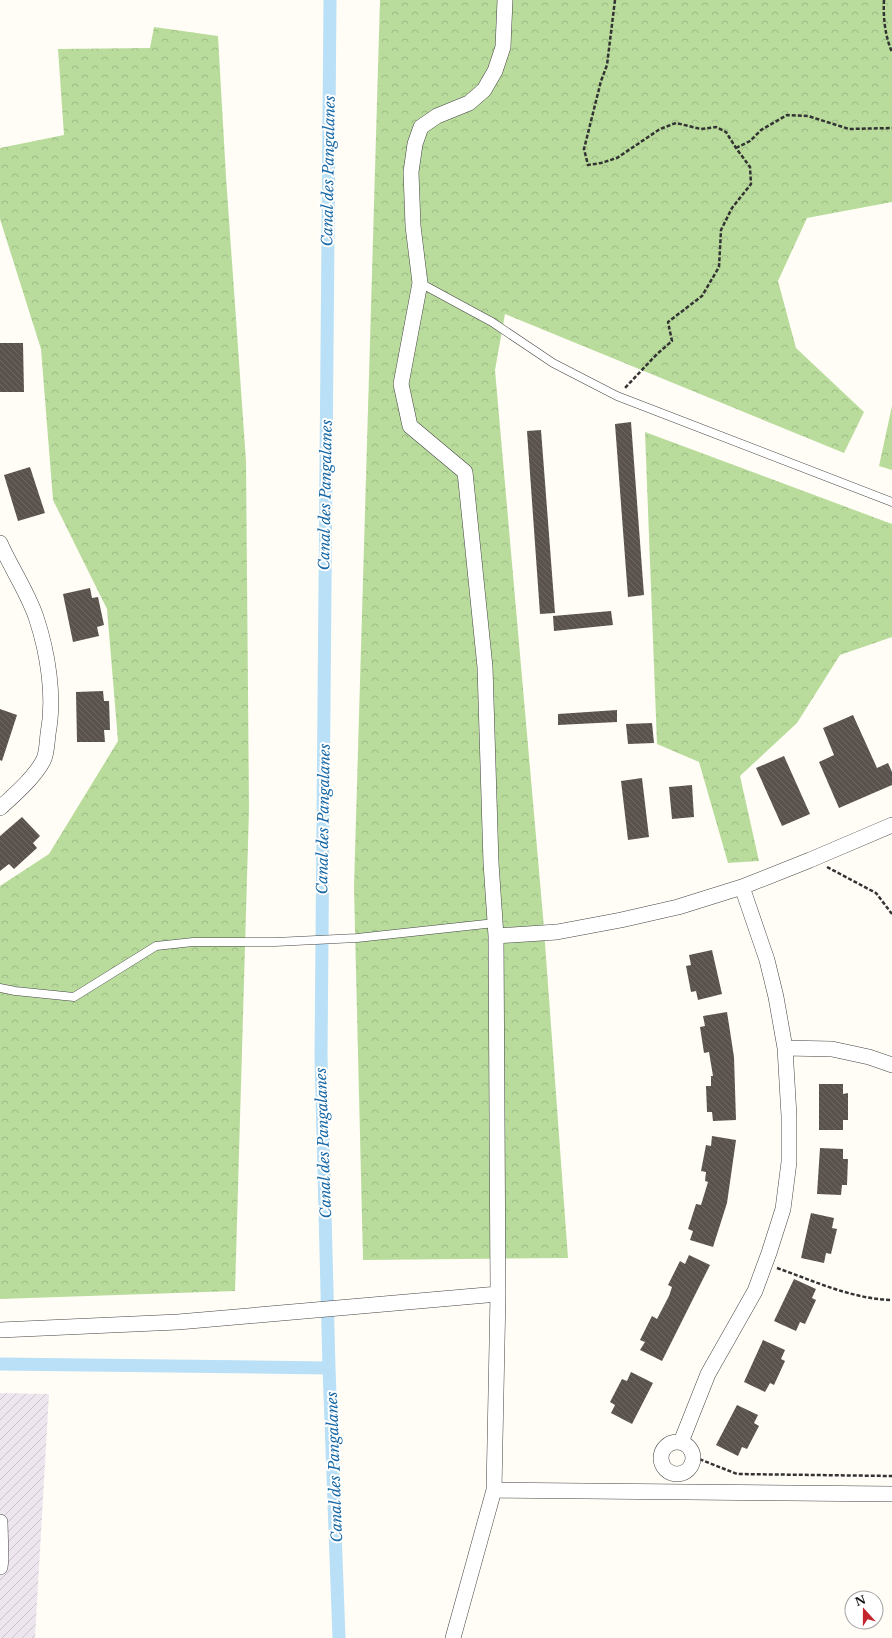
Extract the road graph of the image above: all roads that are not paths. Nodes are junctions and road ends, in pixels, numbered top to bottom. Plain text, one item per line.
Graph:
1 (505, 0) edge
2 (420, 283) junction
3 (892, 502) edge
4 (0, 543) edge
5 (0, 808) edge
6 (892, 825) edge
7 (742, 887) junction
8 (496, 929) junction
9 (0, 988) edge
10 (785, 1048) junction
11 (892, 1065) edge
12 (498, 1294) junction
13 (0, 1330) edge
14 (681, 1442) junction
15 (494, 1490) junction
16 (892, 1494) edge
17 (0, 1522) edge
18 (0, 1567) edge
19 (453, 1638) edge

1 - 2 street
2 - 3 lane
2 - 8 street
4 - 5 street
6 - 7 street
7 - 8 street
7 - 10 street
8 - 9 lane
8 - 12 street
10 - 11 street
10 - 14 street
12 - 13 street
12 - 15 street
14 - 14 street
15 - 16 street
15 - 19 street
17 - 18 street

